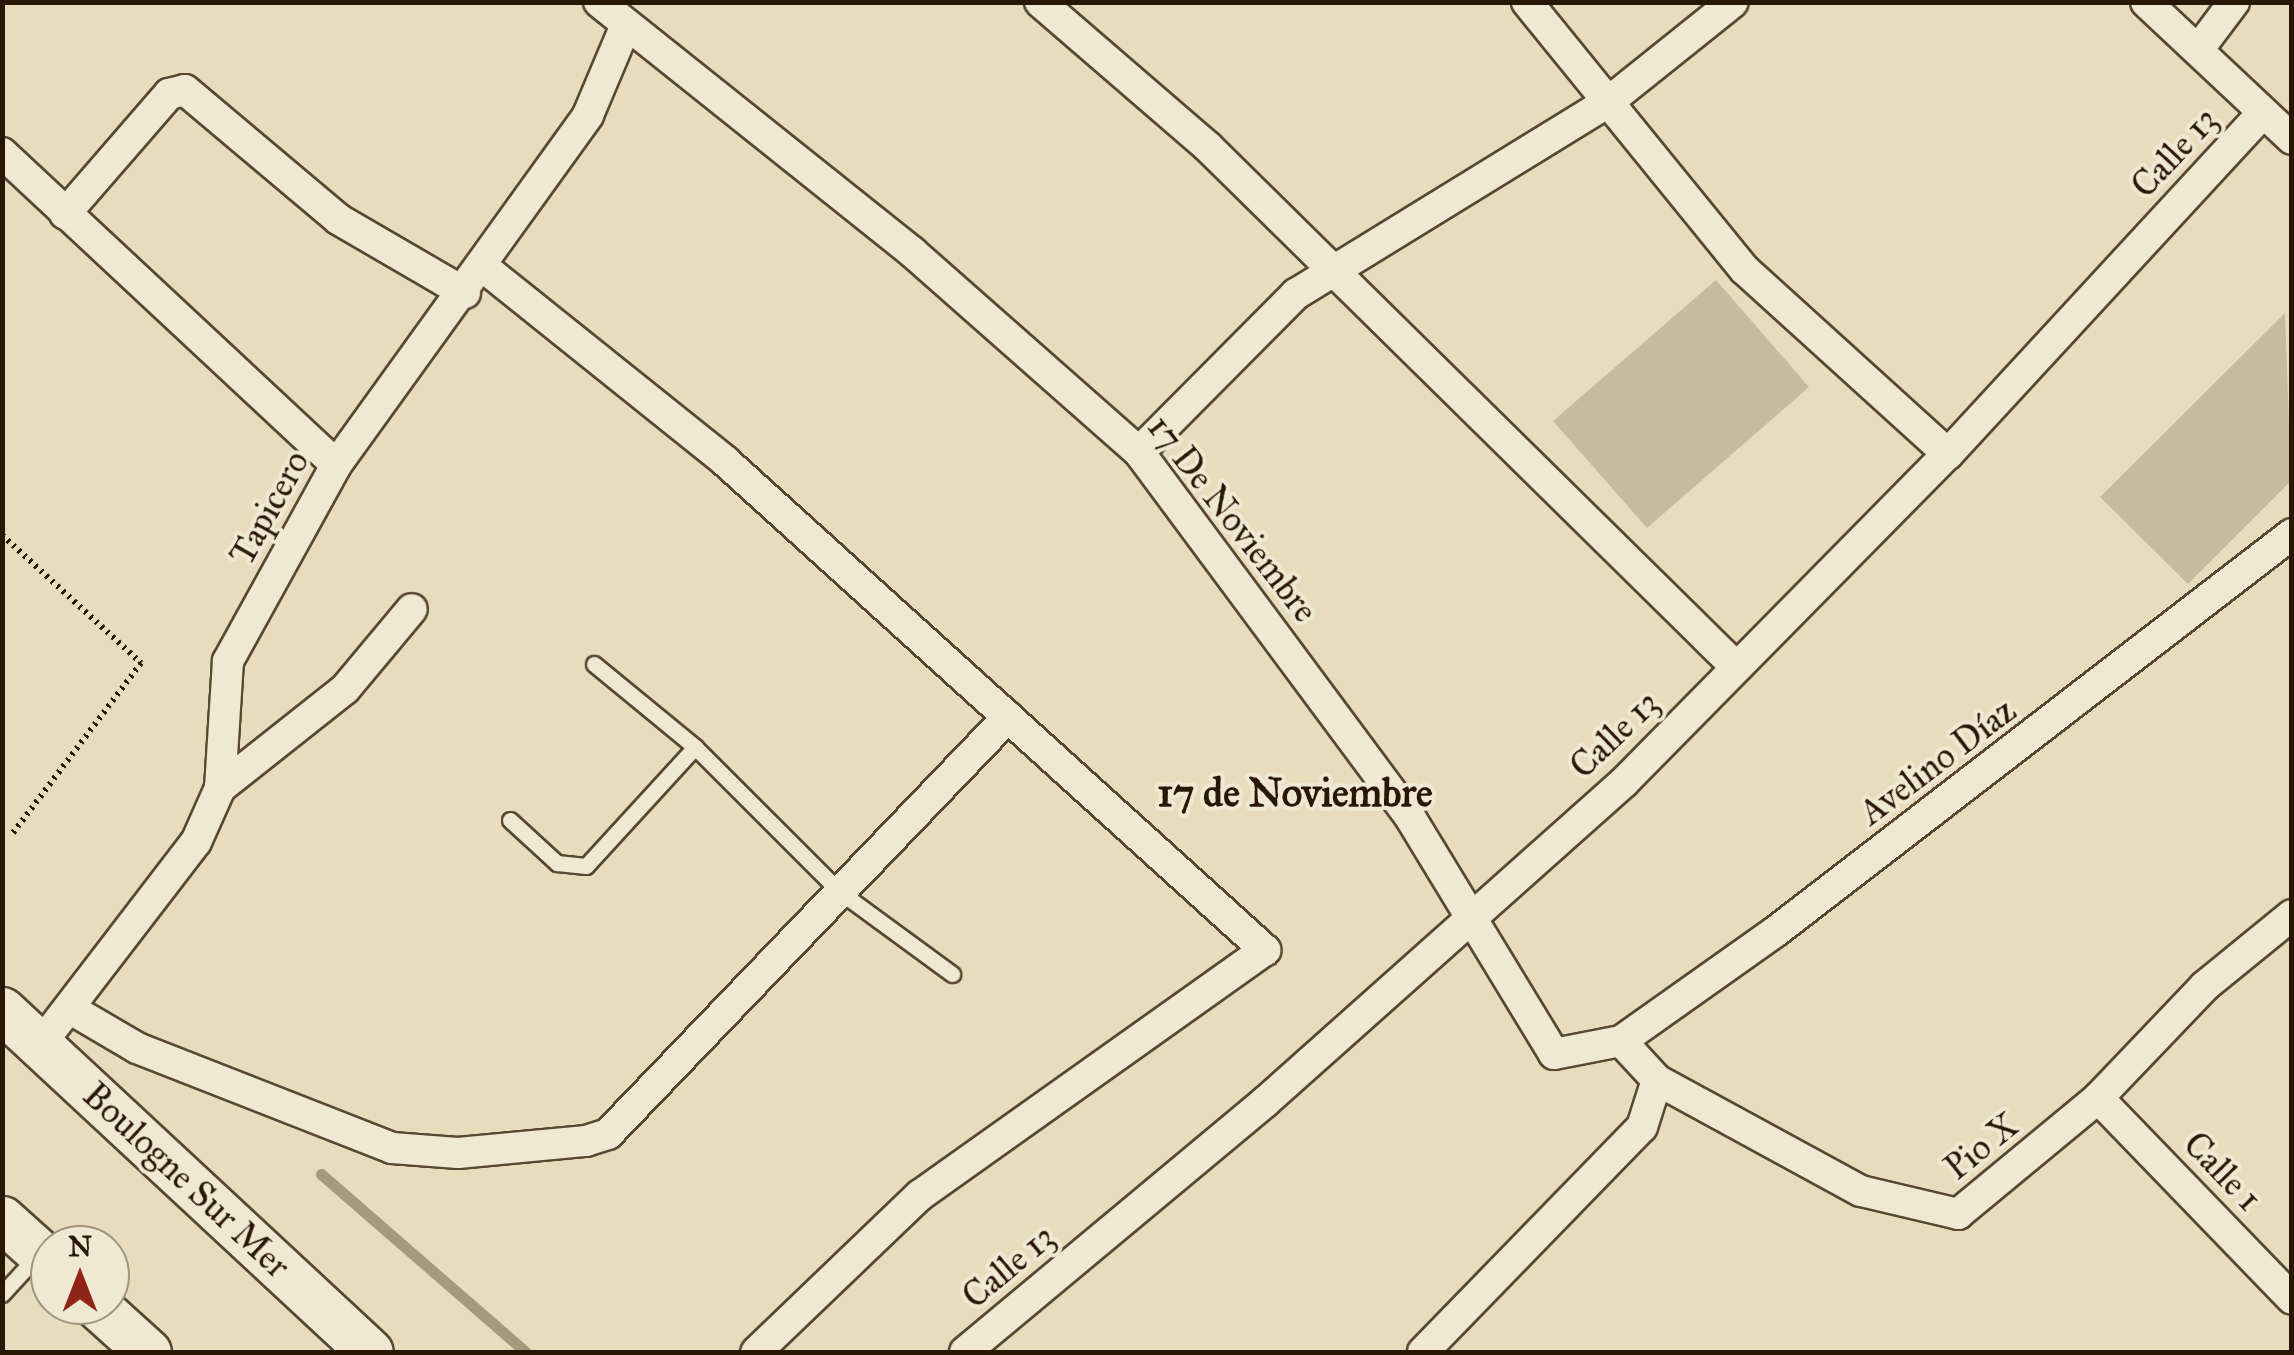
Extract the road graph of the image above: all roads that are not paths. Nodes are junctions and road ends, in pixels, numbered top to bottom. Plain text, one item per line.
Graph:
1 (599, 2) edge
2 (1040, 2) edge
3 (1526, 2) edge
4 (1733, 2) edge
5 (2146, 2) edge
6 (2234, 2) edge
7 (626, 25) junction
8 (2198, 50) junction
9 (1607, 103) junction
10 (2263, 113) junction
11 (2292, 140) edge
12 (2, 153) edge
13 (65, 214) junction
14 (482, 266) junction
15 (1333, 267) junction
16 (465, 293) junction
17 (1139, 452) junction
18 (1948, 454) junction
19 (336, 464) junction
20 (2292, 534) edge
21 (412, 609) dead end
22 (594, 664) dead end
23 (1736, 667) junction
24 (1008, 717) junction
25 (695, 748) junction
26 (220, 788) junction
27 (510, 820) dead end
28 (840, 892) junction
29 (2292, 915) edge
30 (1467, 919) junction
31 (952, 974) dead end
32 (2, 1010) edge
33 (74, 1011) junction
34 (1621, 1040) junction
35 (40, 1046) junction
36 (1656, 1080) junction
37 (2098, 1098) junction
38 (2, 1219) edge
39 (30, 1244) edge
40 (30, 1271) edge
41 (2, 1294) edge
42 (2292, 1299) edge
43 (118, 1325) edge
44 (148, 1352) edge
45 (370, 1352) edge
46 (756, 1352) edge
47 (965, 1352) edge
48 (1423, 1352) edge

1 - 7 street, 17 De Noviembre
2 - 15 street
3 - 9 street
4 - 9 street
5 - 8 street
6 - 8 street, Calle 13
7 - 14 street, Tapicero
7 - 17 street, 17 De Noviembre
8 - 10 street
9 - 15 street
9 - 18 street
10 - 11 street
10 - 18 street, Calle 13
12 - 13 street
13 - 16 street
13 - 19 street
14 - 16 street, Tapicero
14 - 24 street
15 - 17 street
15 - 23 street
16 - 19 street, Tapicero
17 - 30 street, 17 De Noviembre
18 - 23 street, Calle 13
19 - 26 street, Tapicero
20 - 34 street, Avelino Díaz
21 - 26 street
22 - 25 lane
23 - 30 street, Calle 13
24 - 28 street
24 - 46 street
25 - 27 lane
25 - 28 lane
26 - 33 street, Tapicero
28 - 31 lane
28 - 33 street
29 - 37 street, Pio X
30 - 34 street, 17 De Noviembre
30 - 47 street, Calle 13
32 - 35 street, Boulogne Sur Mer
33 - 35 street, Tapicero
34 - 36 street, Pio X
35 - 45 street, Boulogne Sur Mer
36 - 37 street, Pio X
36 - 48 street
37 - 42 street, Calle 1
38 - 39 street
40 - 41 lane
43 - 44 street

